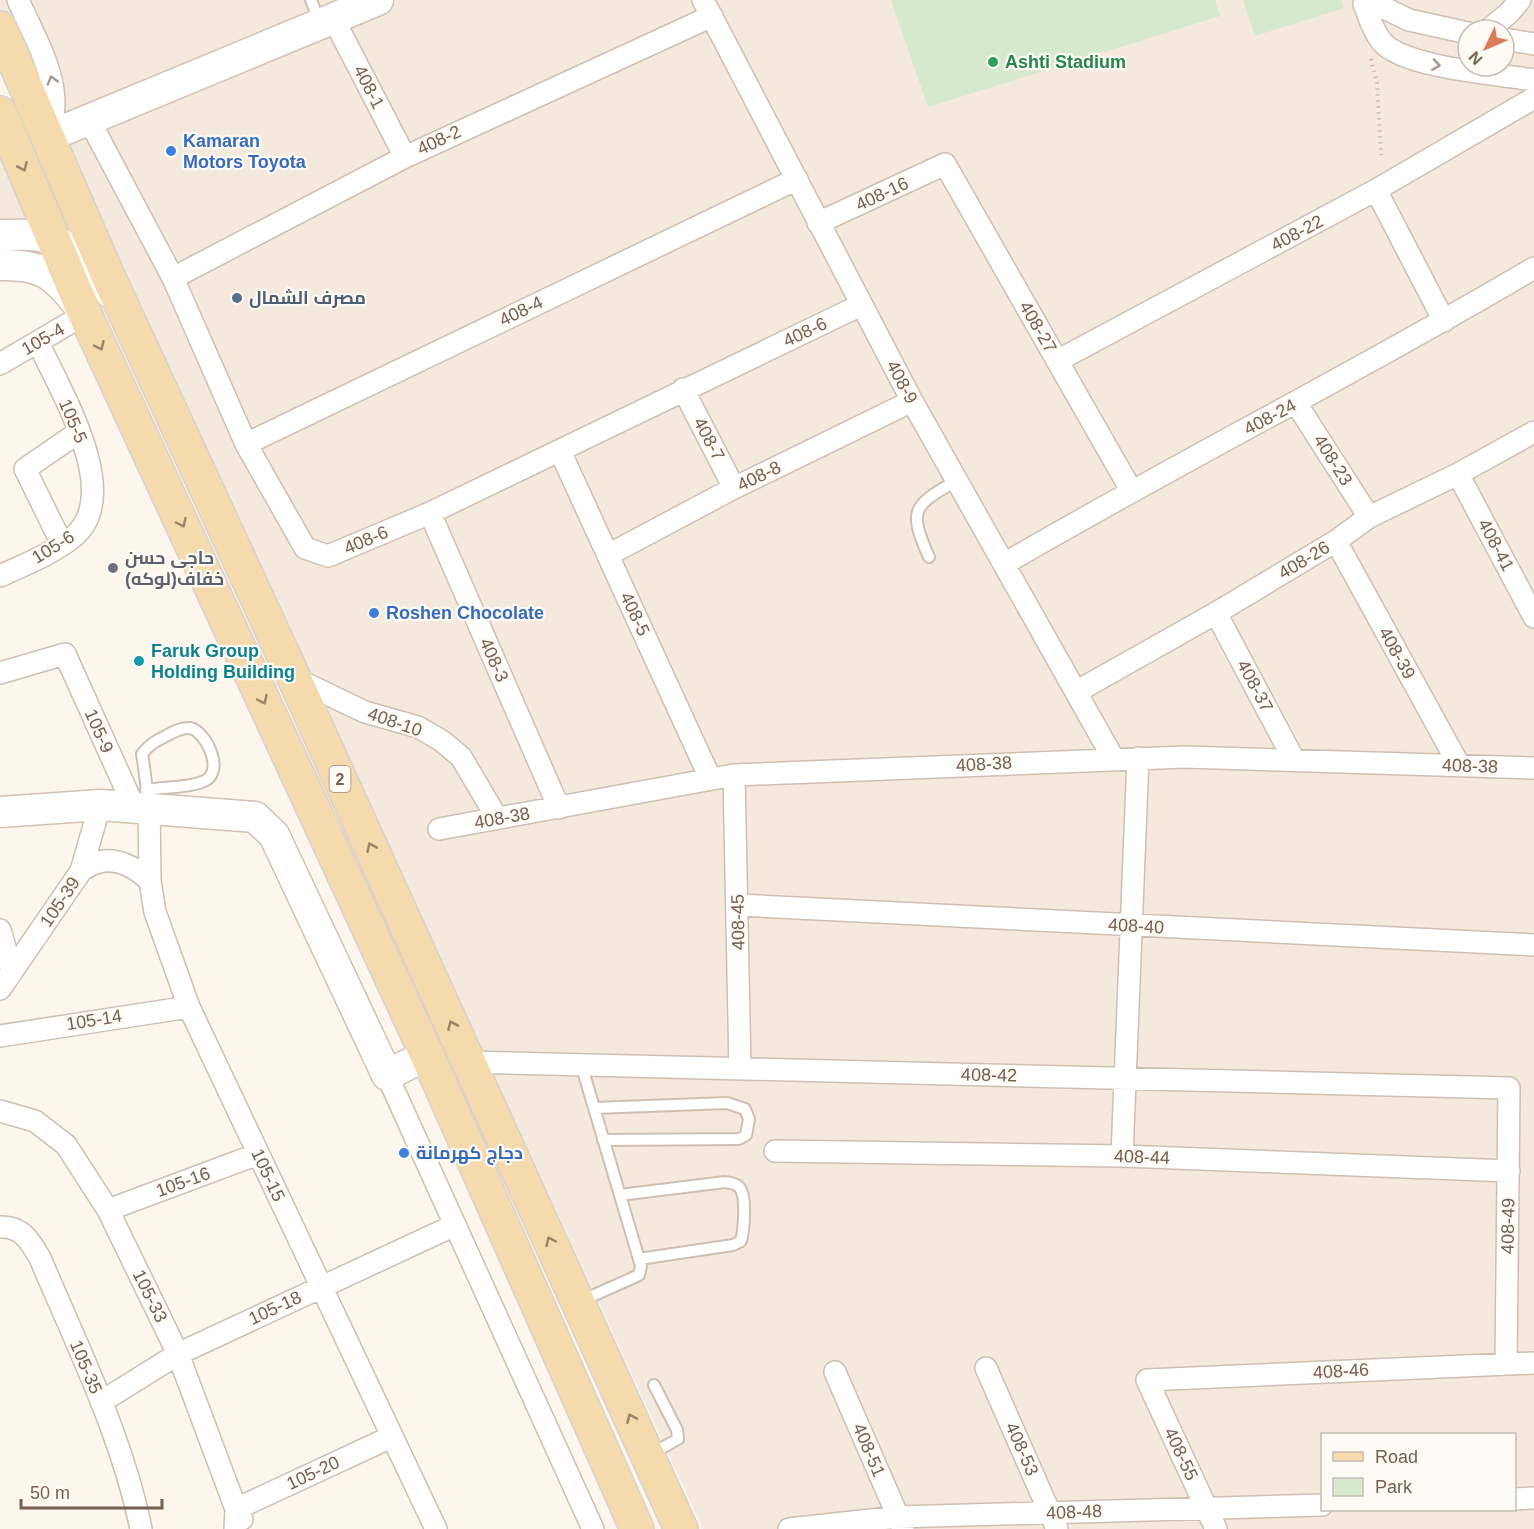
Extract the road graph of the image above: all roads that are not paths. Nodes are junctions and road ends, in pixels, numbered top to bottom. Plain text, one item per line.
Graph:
1 (18, 0) edge
2 (378, 0) edge
3 (1366, 0) edge
4 (1520, 0) edge
5 (707, 8) edge
6 (322, 14) edge
7 (1503, 18) edge
8 (1427, 26) junction
9 (0, 28) edge
10 (1456, 31) edge
11 (1516, 41) edge
12 (1534, 44) edge
13 (1406, 58) junction
14 (1534, 80) edge
15 (1534, 98) edge
16 (0, 113) edge
17 (88, 118) junction
18 (47, 137) junction
19 (405, 156) junction
20 (945, 164) joint
21 (797, 179) junction
22 (1376, 190) junction
23 (818, 223) junction
24 (0, 235) edge
25 (55, 240) junction
26 (0, 265) edge
27 (1534, 268) edge
28 (173, 278) junction
29 (861, 306) junction
30 (125, 313) junction
31 (85, 314) junction
32 (1444, 321) junction
33 (38, 342) junction
34 (1057, 361) junction
35 (0, 364) edge
36 (683, 389) junction
37 (912, 401) junction
38 (1296, 403) junction
39 (79, 432) junction
40 (1534, 432) edge
41 (246, 444) junction
42 (560, 451) junction
43 (1458, 474) junction
44 (957, 480) junction
45 (734, 488) junction
46 (1131, 490) junction
47 (92, 504) joint
48 (430, 513) junction
49 (1369, 517) junction
50 (1336, 541) junction
51 (62, 544) junction
52 (608, 555) junction
53 (929, 557) dead end
54 (1004, 564) junction
55 (0, 576) edge
56 (1216, 613) junction
57 (1534, 617) edge
58 (0, 673) edge
59 (294, 678) junction
60 (1076, 692) junction
61 (1113, 758) junction
62 (1138, 758) junction
63 (1294, 760) junction
64 (1459, 765) junction
65 (1534, 768) edge
66 (734, 775) junction
67 (710, 778) junction
68 (143, 801) junction
69 (100, 805) junction
70 (559, 808) junction
71 (0, 812) edge
72 (497, 818) junction
73 (439, 829) dead end
74 (81, 871) junction
75 (150, 881) junction
76 (738, 905) junction
77 (1131, 926) junction
78 (0, 930) edge
79 (1534, 945) edge
80 (12, 971) junction
81 (0, 989) edge
82 (189, 1007) junction
83 (0, 1036) edge
84 (427, 1055) junction
85 (469, 1062) junction
86 (581, 1064) junction
87 (740, 1068) junction
88 (387, 1075) junction
89 (1126, 1078) junction
90 (1509, 1088) joint
91 (594, 1108) junction
92 (0, 1111) edge
93 (603, 1140) junction
94 (775, 1151) dead end
95 (258, 1154) junction
96 (1122, 1156) junction
97 (1509, 1171) junction
98 (620, 1195) junction
99 (108, 1210) junction
100 (455, 1225) junction
101 (0, 1227) edge
102 (639, 1259) junction
103 (320, 1287) junction
104 (578, 1302) junction
105 (178, 1354) junction
106 (1534, 1362) edge
107 (1506, 1364) junction
108 (987, 1368) dead end
109 (835, 1372) dead end
110 (1147, 1380) joint
111 (654, 1385) dead end
112 (101, 1402) junction
113 (391, 1437) junction
114 (648, 1456) junction
115 (1534, 1498) edge
116 (1516, 1499) edge
117 (1321, 1505) edge
118 (1206, 1508) junction
119 (235, 1519) edge
120 (1053, 1521) edge
121 (901, 1523) edge
122 (141, 1529) edge
123 (248, 1529) edge
124 (436, 1529) edge
125 (593, 1529) edge
126 (637, 1529) edge
127 (681, 1529) edge
128 (789, 1529) edge
129 (1216, 1529) edge

18 -> 1 street
2 - 6 street
3 - 8 street
3 - 13 street
4 - 7 street
5 - 19 street, 408-2
5 - 21 street, 408-9
6 - 17 street
6 - 19 street, 408-1
8 - 10 street
8 - 13 street
9 - 18 main road, 2
11 - 12 street
13 -> 14 street
15 - 22 street, 408-22
16 -> 25 main road, 2
17 - 18 street
17 - 28 street, 408-6
18 - 30 main road, 2
19 - 28 street, 408-2
20 - 23 street, 408-16
20 - 34 street, 408-27
21 - 23 street, 408-9
21 - 41 street, 408-4
22 - 32 street
22 - 34 street, 408-22
23 - 29 street, 408-9
24 - 25 street
25 - 30 street
25 - 31 main road, 2
26 - 31 street
27 - 32 street, 408-24
28 - 41 street, 408-6
29 - 36 street, 408-6
29 - 37 street, 408-9
30 - 59 main road, 2
31 - 33 street, 105-4
31 -> 84 main road, 2
32 - 38 street, 408-24
33 - 35 street, 105-4
33 - 39 street, 105-5
34 - 46 street, 408-27
36 - 42 street, 408-6
36 - 45 street, 408-7
37 - 44 street, 408-9
37 - 45 street, 408-8
38 - 46 street, 408-24
38 - 49 street, 408-23
39 - 47 street, 105-5
39 - 51 street
40 - 43 street, 408-26
41 - 48 street, 408-6
42 - 48 street, 408-6
42 - 52 street, 408-5
43 - 49 street, 408-26
43 - 57 street, 408-41
44 - 53 lane
44 - 54 street, 408-9
45 - 52 street, 408-8
46 - 54 street, 408-24
47 - 51 street, 105-6
48 - 70 street, 408-3
49 - 50 street, 408-26
50 - 56 street, 408-26
50 - 64 street, 408-39
51 - 55 street, 105-6
52 - 67 street, 408-5
54 - 60 street, 408-9
56 - 60 street, 408-26
56 - 63 street, 408-37
58 - 68 street, 105-9
59 - 72 street, 408-10
85 -> 59 main road, 2
60 - 61 street, 408-9
61 - 62 street, 408-38
61 - 66 street, 408-38
62 - 63 street, 408-38
62 - 77 street
63 - 64 street, 408-38
64 - 65 street, 408-38
66 - 67 street, 408-38
66 - 76 street, 408-45
67 - 70 street, 408-38
68 - 68 lane
68 - 69 street
68 - 75 street, 105-15
68 - 88 street
69 - 71 street
69 - 74 street, 105-39
70 - 72 street, 408-38
72 - 73 street, 408-38
74 - 75 street
74 - 80 street, 105-39
75 - 82 street, 105-15
76 - 77 street, 408-40
76 - 87 street, 408-45
77 - 79 street, 408-40
77 - 89 street
78 - 80 street
80 - 81 street, 105-39
82 - 83 street, 105-14
82 - 95 street, 105-15
84 - 88 street
84 - 126 main road, 2
85 - 86 street, 408-42
104 -> 85 main road, 2
86 - 87 street, 408-42
86 - 91 lane
87 - 89 street, 408-42
88 - 100 street
89 - 90 street, 408-42
89 - 96 street
90 - 97 street, 408-49
91 - 93 lane
91 - 93 lane
92 - 99 street, 105-33
93 - 98 lane
94 - 96 street, 408-44
95 - 99 street, 105-16
95 - 103 street, 105-15
96 - 97 street, 408-44
97 - 107 street, 408-49
98 - 102 lane
98 - 102 lane
99 - 105 street, 105-33
100 - 103 street, 105-18
100 - 125 street
101 - 112 street, 105-35
102 - 104 lane
103 - 105 street, 105-18
103 - 113 street, 105-15
114 -> 104 main road, 2
105 - 112 street, 105-18
105 - 119 street, 105-33
106 - 107 street, 408-46
107 - 110 street, 408-46
108 - 120 street, 408-53
109 - 121 street, 408-51
110 - 118 street, 408-55
111 - 114 lane
112 - 122 street, 105-35
113 - 119 street, 105-20
113 - 124 street, 105-15
114 - 127 main road, 2
115 - 116 street
117 - 118 street, 408-48
118 - 120 street, 408-48
118 - 129 street, 408-55
119 - 123 street, 105-33
120 - 121 street, 408-48
121 - 128 street, 408-48

